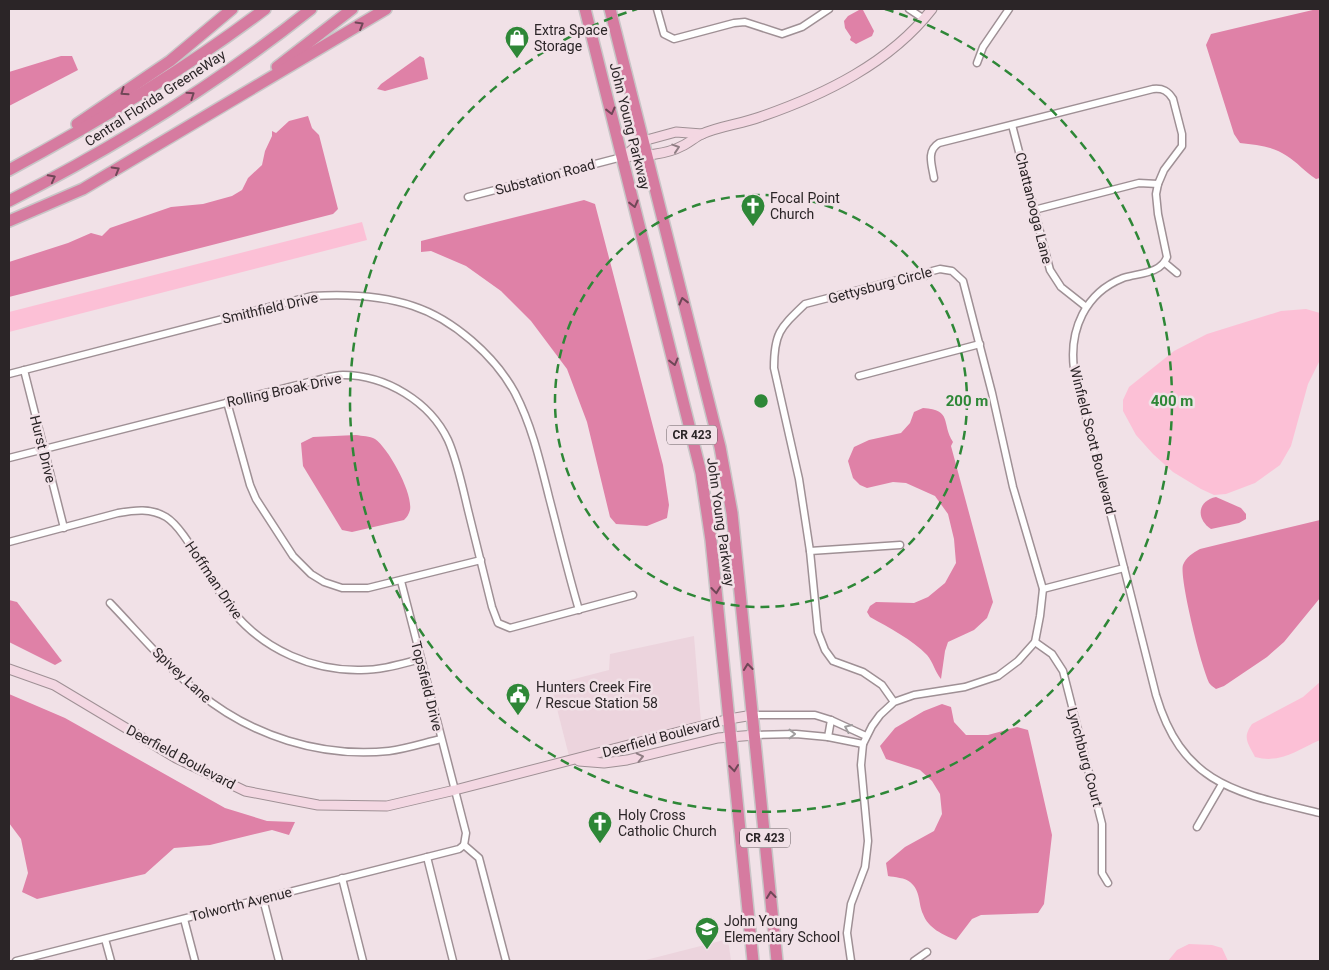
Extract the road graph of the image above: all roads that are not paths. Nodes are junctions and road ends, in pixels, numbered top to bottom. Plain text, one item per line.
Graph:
1 (232, 9) edge
2 (265, 9) edge
3 (311, 9) edge
4 (352, 9) edge
5 (386, 9) edge
6 (585, 9) edge
7 (610, 9) edge
8 (618, 9) edge
9 (657, 9) edge
10 (830, 9) edge
11 (909, 9) edge
12 (932, 9) edge
13 (1009, 9) edge
14 (924, 19) junction
15 (977, 63) dead end
16 (238, 97) junction
17 (634, 104) junction
18 (1012, 125) junction
19 (702, 134) junction
20 (643, 141) junction
21 (647, 156) junction
22 (622, 157) junction
23 (9, 166) edge
24 (9, 170) edge
25 (934, 178) dead end
26 (1158, 184) junction
27 (468, 197) dead end
28 (9, 201) edge
29 (1034, 210) junction
30 (9, 221) edge
31 (1165, 263) junction
32 (1177, 273) dead end
33 (1085, 306) junction
34 (980, 344) junction
35 (24, 370) junction
36 (9, 374) edge
37 (859, 376) dead end
38 (227, 402) junction
39 (44, 450) junction
40 (9, 458) edge
41 (64, 528) junction
42 (9, 542) edge
43 (900, 545) dead end
44 (810, 551) junction
45 (481, 560) junction
46 (1124, 568) junction
47 (401, 580) junction
48 (1043, 589) junction
49 (633, 595) dead end
50 (110, 603) dead end
51 (579, 610) junction
52 (1035, 642) junction
53 (421, 659) junction
54 (9, 669) edge
55 (894, 702) junction
56 (753, 716) junction
57 (729, 719) junction
58 (831, 720) junction
59 (755, 735) junction
60 (866, 736) junction
61 (732, 737) junction
62 (828, 737) junction
63 (441, 739) junction
64 (864, 744) junction
65 (569, 761) junction
66 (1222, 784) junction
67 (455, 790) junction
68 (1320, 813) edge
69 (1197, 827) dead end
70 (464, 845) junction
71 (427, 857) junction
72 (342, 878) junction
73 (1108, 883) dead end
74 (263, 899) junction
75 (184, 919) junction
76 (105, 939) junction
77 (927, 952) dead end
78 (26, 960) edge
79 (16, 961) edge
80 (110, 961) edge
81 (195, 961) edge
82 (279, 961) edge
83 (363, 961) edge
84 (453, 961) edge
85 (506, 961) edge
86 (753, 961) edge
87 (777, 961) edge
88 (850, 961) edge
89 (914, 961) edge

1 -> 23 highway
2 - 24 highway, Central Florida GreeneWay
28 -> 3 highway, Central Florida GreeneWay
4 - 16 highway
16 -> 5 highway
6 -> 22 highway, John Young Parkway / CR 423
7 - 17 highway, John Young Parkway / CR 423
8 - 17 highway
9 - 10 street
11 - 14 street
12 - 14 street
13 - 15 street
14 - 19 street
30 -> 16 highway
17 - 20 highway, John Young Parkway / CR 423
18 - 25 street
18 - 26 street
18 - 29 street, Chattanooga Lane
19 - 20 street
21 -> 19 street
20 - 21 highway, John Young Parkway / CR 423
20 - 22 street
21 - 22 street
56 -> 21 highway, John Young Parkway / CR 423
22 - 27 street, Substation Road
22 -> 57 highway, John Young Parkway / CR 423
26 - 29 street
26 - 31 street
29 - 33 street, Chattanooga Lane
31 - 32 street
31 - 33 street, Winfield Scott Boulevard
33 - 46 street, Winfield Scott Boulevard
34 - 37 street
34 - 44 street, Gettysburg Circle
34 - 48 street, Gettysburg Circle
35 - 36 street, Smithfield Drive
35 - 39 street, Hurst Drive
35 - 51 street, Smithfield Drive
38 - 39 street, Rolling Broak Drive
38 - 45 street, Rolling Broak Drive
38 - 47 street
39 - 40 street, Rolling Broak Drive
39 - 41 street, Hurst Drive
41 - 42 street, Hoffman Drive
41 - 53 street, Hoffman Drive
43 - 44 street
44 - 55 street, Gettysburg Circle
45 - 47 street
45 - 51 street, Rolling Broak Drive
46 - 48 street
46 - 66 street, Winfield Scott Boulevard
47 - 53 street, Topsfield Drive
48 - 52 street, Gettysburg Circle
49 - 51 street
50 - 63 street, Spivey Lane
52 - 55 street
52 - 73 street, Lynchburg Court
53 - 63 street, Topsfield Drive
54 - 67 street, Deerfield Boulevard
55 - 60 street
56 - 57 street, Deerfield Boulevard
56 - 58 street
56 - 59 highway, John Young Parkway / CR 423
57 - 61 highway, John Young Parkway / CR 423
57 - 65 street, Deerfield Boulevard
60 -> 58 street
58 - 62 street
59 - 61 street, Deerfield Boulevard
59 -> 62 street
87 -> 59 highway, John Young Parkway / CR 423
60 - 64 street
65 -> 61 street, Deerfield Boulevard
61 -> 86 highway, John Young Parkway / CR 423
62 - 64 street
63 - 67 street, Topsfield Drive
64 - 88 street
65 - 67 street, Deerfield Boulevard
66 - 68 street, Winfield Scott Boulevard
66 - 69 street
67 - 70 street, Topsfield Drive
70 - 71 street, Tolworth Avenue
70 - 85 street
71 - 72 street, Tolworth Avenue
71 - 84 street
72 - 74 street, Tolworth Avenue
72 - 83 street
74 - 75 street, Tolworth Avenue
74 - 82 street
75 - 76 street, Tolworth Avenue
75 - 81 street
76 - 78 street, Tolworth Avenue
76 - 80 street
77 - 89 street
78 - 79 street, Tolworth Avenue

